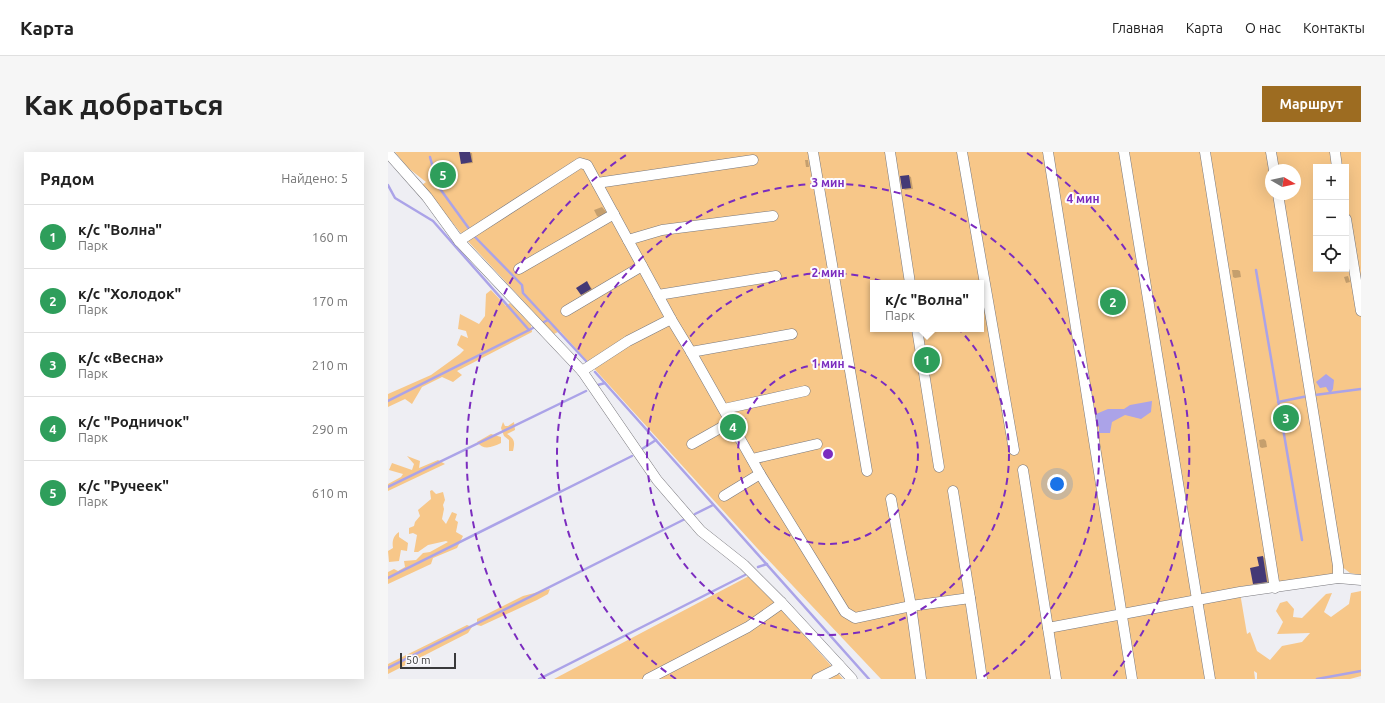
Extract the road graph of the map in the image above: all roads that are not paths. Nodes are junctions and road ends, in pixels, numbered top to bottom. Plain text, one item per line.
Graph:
1 (813, 152) edge
2 (890, 152) edge
3 (962, 152) edge
4 (1048, 152) edge
5 (1124, 152) edge
6 (1205, 152) edge
7 (1271, 152) edge
8 (1335, 152) edge
9 (388, 153) edge
10 (753, 160) dead end
11 (1273, 164) edge
12 (1337, 164) edge
13 (597, 183) junction
14 (1279, 200) edge
15 (614, 214) junction
16 (773, 216) dead end
17 (1349, 236) edge
18 (628, 240) junction
19 (459, 241) junction
20 (642, 266) junction
21 (519, 269) dead end
22 (776, 276) dead end
23 (910, 280) edge
24 (658, 295) junction
25 (566, 311) dead end
26 (1361, 311) edge
27 (671, 319) junction
28 (918, 332) edge
29 (792, 334) dead end
30 (691, 352) junction
31 (582, 371) junction
32 (805, 391) dead end
33 (724, 409) junction
34 (731, 422) junction
35 (692, 444) dead end
36 (817, 444) dead end
37 (1014, 450) dead end
38 (752, 460) junction
39 (939, 467) dead end
40 (1023, 470) dead end
41 (867, 471) dead end
42 (760, 474) junction
43 (953, 491) dead end
44 (724, 496) dead end
45 (891, 498) dead end
46 (1338, 578) junction
47 (1361, 580) edge
48 (1275, 588) junction
49 (970, 598) junction
50 (1197, 600) junction
51 (781, 602) junction
52 (911, 606) junction
53 (1123, 614) junction
54 (1048, 628) junction
55 (840, 665) junction
56 (648, 679) edge
57 (817, 679) edge
58 (852, 679) edge
59 (921, 679) edge
60 (982, 679) edge
61 (1056, 679) edge
62 (1132, 679) edge
63 (1210, 679) edge

1 - 41 lane
2 - 23 lane
3 - 37 lane
4 - 53 lane
5 - 50 lane
6 - 48 lane
7 - 11 lane
8 - 12 lane
9 - 19 lane
10 - 13 lane
13 - 15 lane
13 - 19 lane
14 - 46 lane
15 - 18 lane
15 - 21 lane
16 - 18 lane
17 - 26 lane
18 - 20 lane
19 - 31 lane
20 - 24 lane
20 - 25 lane
22 - 24 lane
24 - 27 lane
27 - 30 lane
27 - 31 lane
28 - 39 lane
29 - 30 lane
30 - 33 lane
31 - 51 lane
32 - 33 lane
33 - 34 lane
34 - 35 lane
34 - 38 lane
36 - 38 lane
38 - 42 lane
40 - 54 lane
42 - 44 lane
42 - 52 lane
43 - 49 lane
45 - 52 lane
46 - 47 lane
46 - 48 lane
48 - 50 lane
49 - 52 lane
49 - 60 lane
50 - 53 lane
50 - 63 lane
51 - 55 lane
51 - 56 lane
52 - 59 lane
53 - 54 lane
53 - 62 lane
54 - 61 lane
55 - 57 lane
55 - 58 lane

